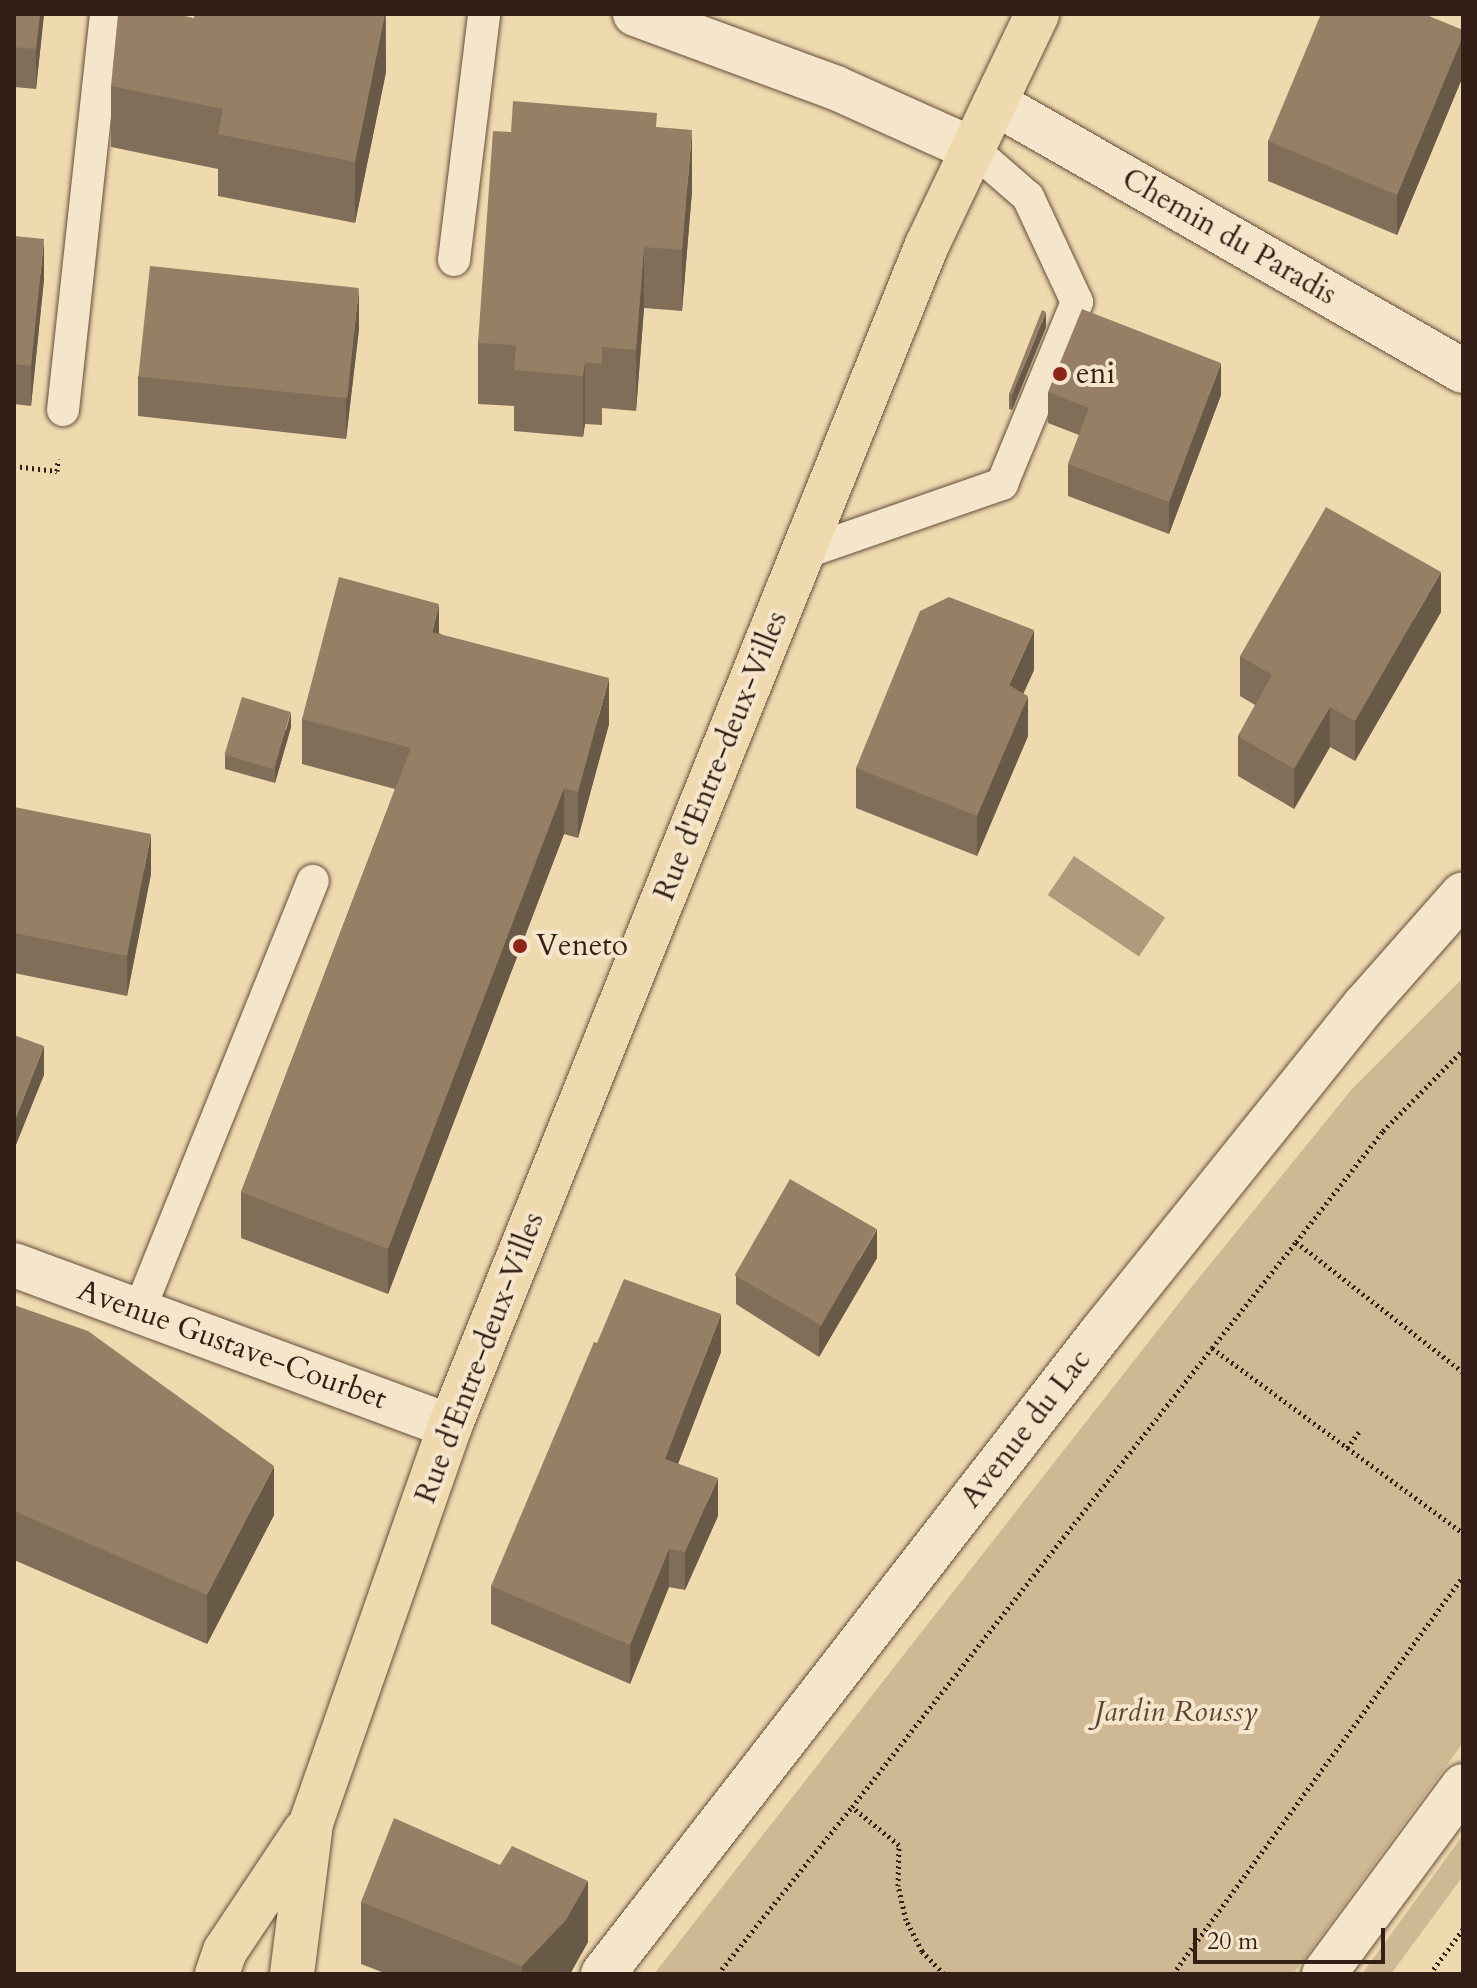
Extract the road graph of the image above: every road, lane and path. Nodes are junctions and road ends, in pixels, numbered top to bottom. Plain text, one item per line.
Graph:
1 (106, 14) edge
2 (484, 14) edge
3 (635, 14) edge
4 (1037, 14) edge
5 (995, 103) junction
6 (974, 150) junction
7 (454, 260) dead end
8 (1463, 371) edge
9 (63, 410) dead end
10 (804, 553) junction
11 (313, 881) dead end
12 (1463, 894) edge
13 (1463, 1050) edge
14 (1296, 1242) junction
15 (14, 1265) edge
16 (139, 1311) junction
17 (1212, 1348) junction
18 (1463, 1372) edge
19 (450, 1426) junction
20 (1359, 1432) dead end
21 (1347, 1448) junction
22 (1463, 1533) edge
23 (1463, 1577) edge
24 (1463, 1786) edge
25 (852, 1807) junction
26 (311, 1823) junction
27 (1463, 1929) edge
28 (217, 1974) edge
29 (292, 1974) edge
30 (603, 1974) edge
31 (718, 1974) edge
32 (944, 1974) edge
33 (1173, 1974) edge
34 (1324, 1974) edge
35 (1430, 1974) edge

1 - 9 lane
2 - 7 lane
3 - 6 street
4 - 5 main road, Rue d'Entre-deux-Villes
5 - 6 main road, Rue d'Entre-deux-Villes
5 - 8 street, Chemin du Paradis
6 - 10 main road, Rue d'Entre-deux-Villes
6 - 10 lane
10 - 19 main road, Rue d'Entre-deux-Villes
11 - 16 lane
12 - 30 street, Avenue du Lac
13 - 14 path
14 - 17 path
14 - 18 path
15 - 16 street, Avenue Gustave-Courbet
16 - 19 street, Avenue Gustave-Courbet
17 - 21 path
17 - 25 path
19 - 26 main road, Rue d'Entre-deux-Villes
20 - 21 path
21 - 22 path
23 - 33 path
24 - 34 street
25 - 31 path
25 - 32 path
26 - 28 main road, Rue d'Entre-deux-Villes
26 - 29 main road, Rue d'Entre-deux-Villes
27 - 35 path

